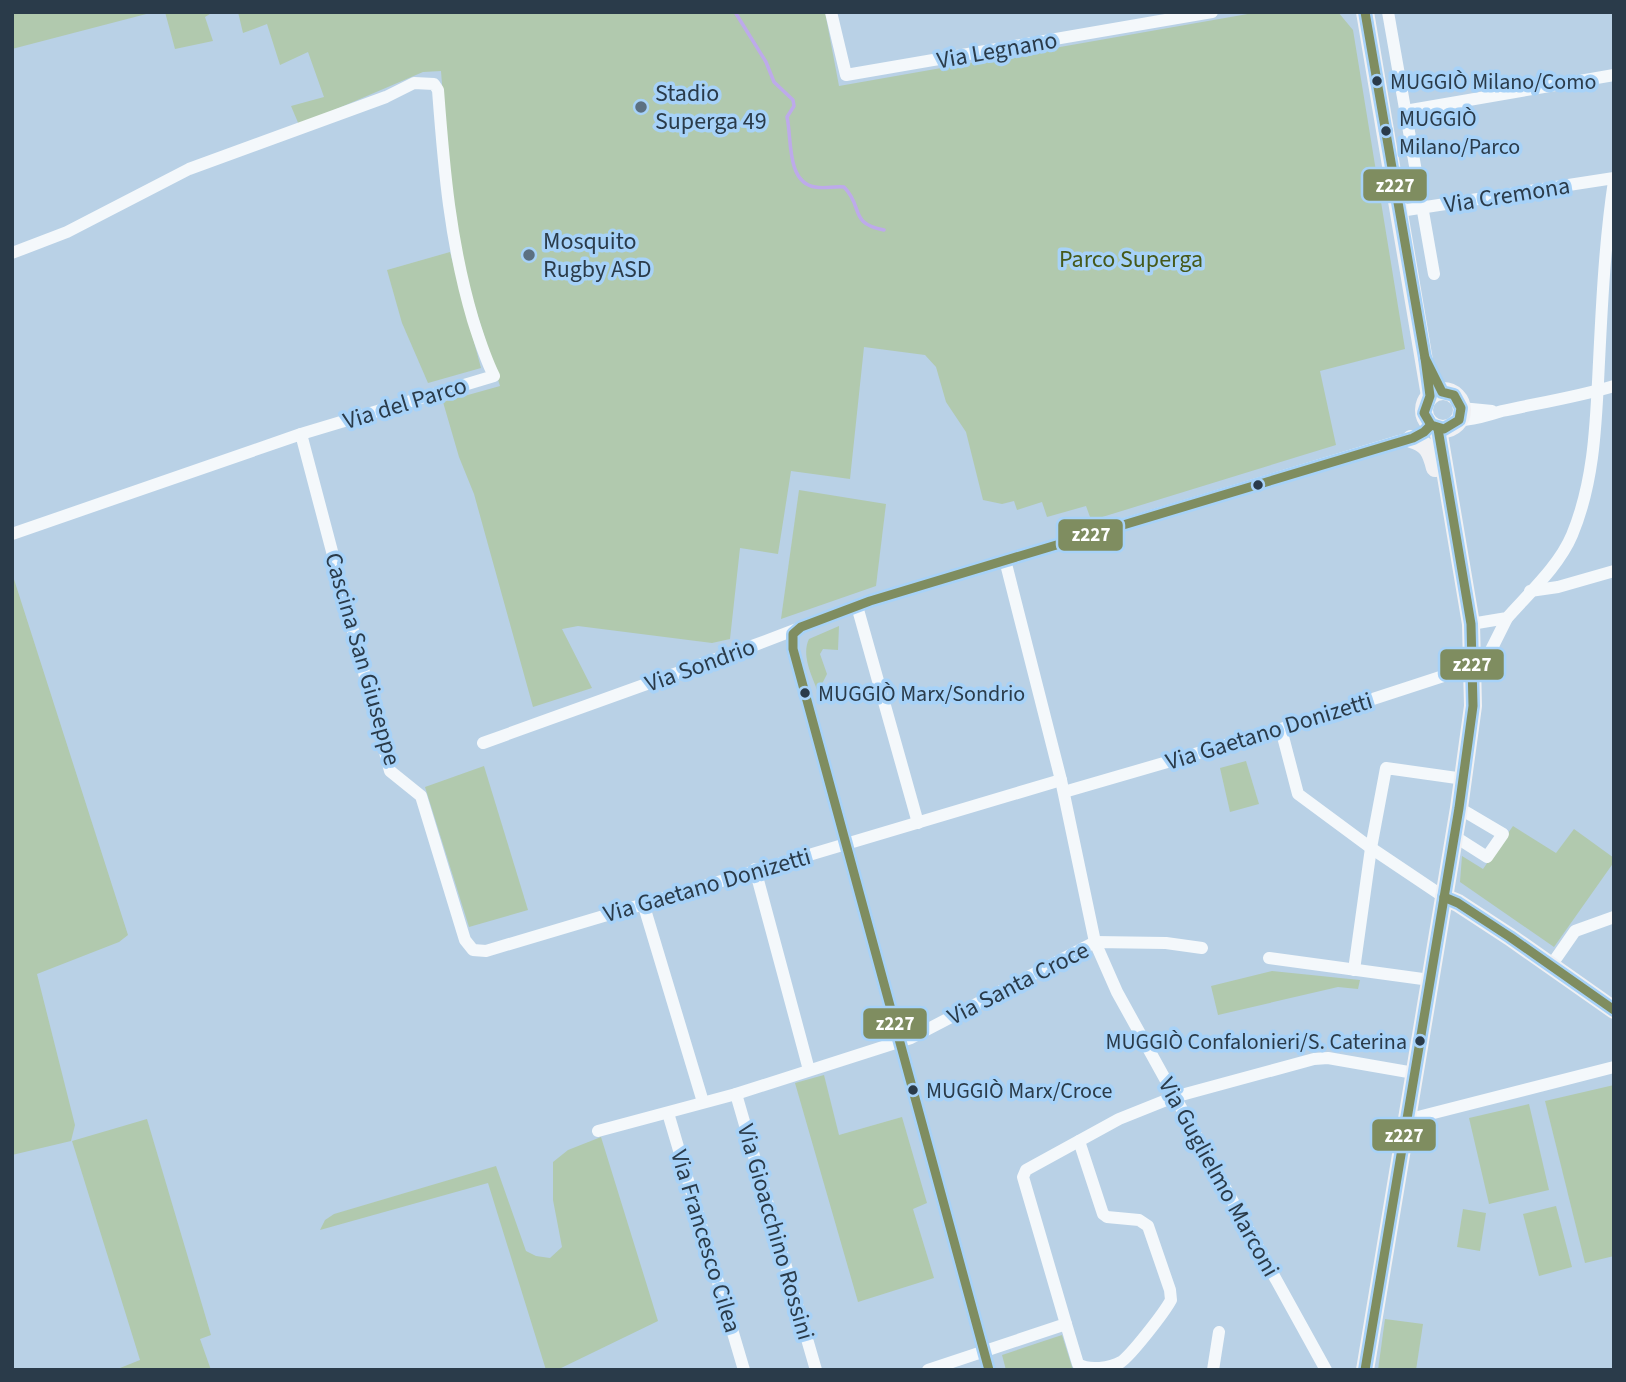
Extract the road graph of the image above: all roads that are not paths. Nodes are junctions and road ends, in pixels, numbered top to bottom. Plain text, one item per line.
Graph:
1 (831, 12) edge
2 (1212, 12) edge
3 (1365, 12) edge
4 (1392, 13) edge
5 (1614, 75) edge
6 (1405, 111) junction
7 (1614, 180) edge
8 (1421, 208) junction
9 (1400, 211) junction
10 (12, 253) edge
11 (1434, 274) dead end
12 (1614, 386) edge
13 (1600, 390) junction
14 (1436, 394) junction
15 (1444, 421) junction
16 (301, 434) junction
17 (1405, 440) junction
18 (1453, 513) junction
19 (12, 534) edge
20 (1005, 560) junction
21 (1614, 571) edge
22 (1530, 592) junction
23 (857, 606) junction
24 (1507, 618) junction
25 (1471, 624) junction
26 (801, 627) junction
27 (1474, 666) junction
28 (1281, 729) junction
29 (483, 743) dead end
30 (1464, 779) junction
31 (1063, 786) junction
32 (1459, 808) junction
33 (918, 823) junction
34 (1454, 836) junction
35 (846, 844) junction
36 (1371, 848) junction
37 (755, 869) junction
38 (1444, 897) junction
39 (643, 903) junction
40 (1614, 917) edge
41 (1095, 942) junction
42 (1202, 948) dead end
43 (473, 950) joint
44 (1269, 958) dead end
45 (1550, 967) junction
46 (1354, 970) junction
47 (1430, 980) junction
48 (1614, 1010) edge
49 (900, 1042) junction
50 (1614, 1068) edge
51 (809, 1070) junction
52 (1414, 1073) junction
53 (736, 1094) junction
54 (1174, 1097) junction
55 (703, 1102) junction
56 (668, 1113) junction
57 (1407, 1116) junction
58 (598, 1131) dead end
59 (1079, 1141) junction
60 (1066, 1324) junction
61 (1219, 1332) dead end
62 (984, 1352) junction
63 (744, 1370) edge
64 (816, 1370) edge
65 (928, 1370) edge
66 (989, 1370) edge
67 (1213, 1370) edge
68 (1326, 1370) edge
69 (1364, 1370) edge

1 - 2 street, Via Legnano
3 - 9 street
4 - 6 street
5 - 6 street
6 - 8 street
7 - 8 street, Via Cremona
7 - 13 street
8 - 9 street, Via Cremona
8 - 11 street
9 - 14 street
10 - 16 street, Via del Parco
12 - 13 street
13 - 15 street
13 - 22 street
14 - 15 street
14 - 15 street
15 - 17 street, Via Sondrio
15 - 18 street
16 - 19 street, Via del Parco
16 - 43 street, Cascina San Giuseppe
17 - 18 street
17 - 20 street, Via Sondrio
18 - 25 street
20 - 23 street, Via Sondrio
20 - 31 street, Via Guglielmo Marconi
21 - 22 street
22 - 24 street
23 - 26 street, Via Sondrio
23 - 33 street
24 - 25 street
24 - 27 street
25 - 27 street
26 - 29 street, Via Sondrio
26 - 35 street
27 - 28 street, Via Gaetano Donizetti
27 - 30 street
28 - 31 street, Via Gaetano Donizetti
28 - 36 street
30 - 32 street
30 - 36 street
31 - 33 street, Via Gaetano Donizetti
31 - 41 street, Via Guglielmo Marconi
32 - 34 street
32 - 34 street
33 - 35 street, Via Gaetano Donizetti
34 - 38 street
35 - 37 street, Via Gaetano Donizetti
35 - 49 street
36 - 38 street
36 - 46 street
37 - 39 street, Via Gaetano Donizetti
37 - 51 street
38 - 45 street
38 - 47 street
39 - 43 street, Via Gaetano Donizetti
39 - 55 street
40 - 45 street
41 - 42 street, Via Santa Croce
41 - 49 street, Via Santa Croce
41 - 54 street, Via Guglielmo Marconi
44 - 46 street
45 - 48 street
46 - 47 street
47 - 52 street
49 - 51 street, Via Santa Croce
49 - 62 street
50 - 57 street
51 - 53 street, Via Santa Croce
52 - 54 street
52 - 57 street
53 - 55 street, Via Santa Croce
53 - 64 street, Via Gioacchino Rossini
54 - 59 street
54 - 68 street, Via Guglielmo Marconi
55 - 56 street, Via Santa Croce
56 - 58 street, Via Santa Croce
56 - 63 street, Via Francesco Cilea
57 - 69 street
59 - 60 street
59 - 60 street
60 - 62 street
61 - 67 street
62 - 65 street
62 - 66 street

